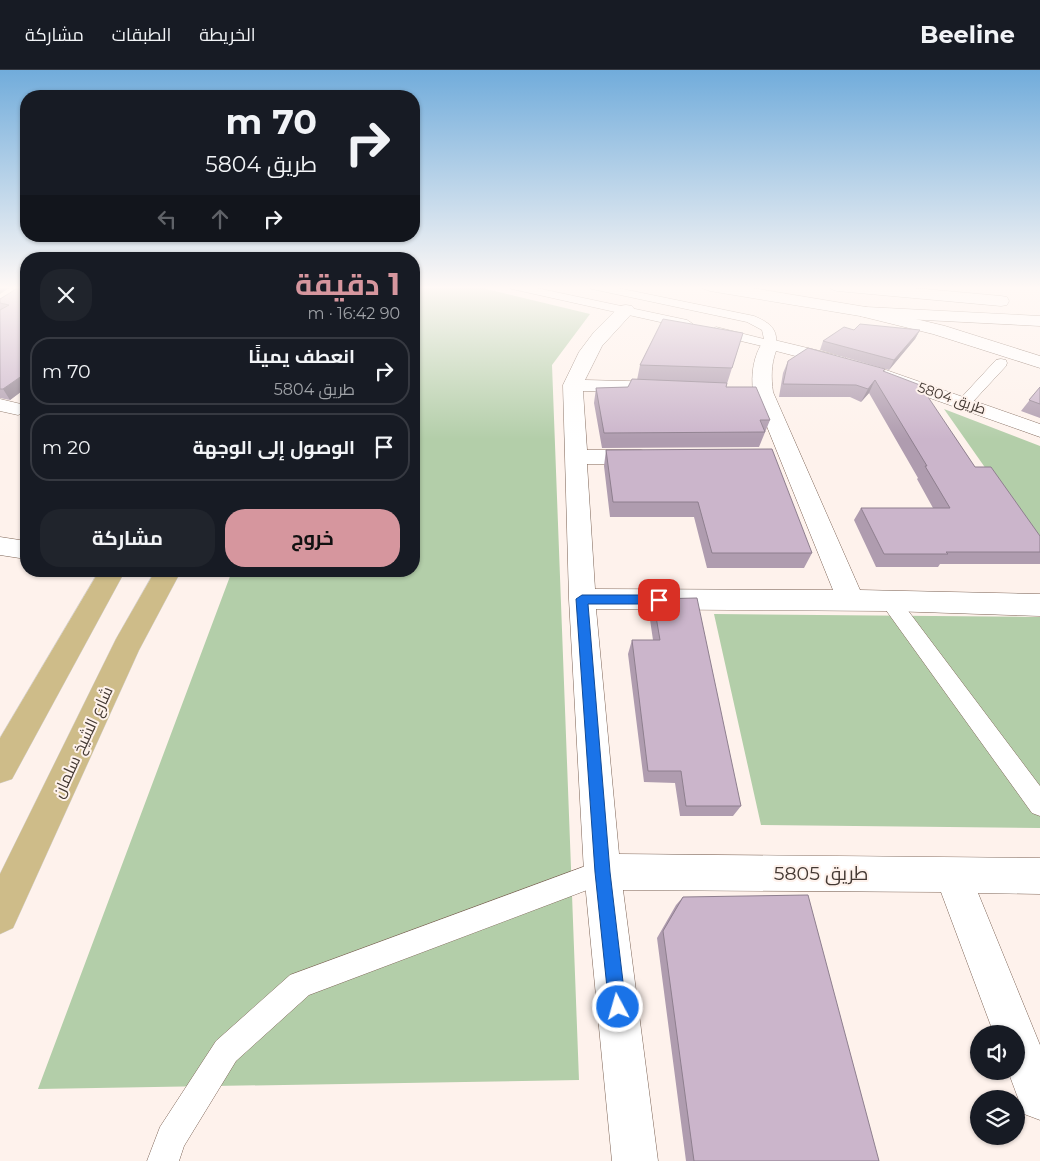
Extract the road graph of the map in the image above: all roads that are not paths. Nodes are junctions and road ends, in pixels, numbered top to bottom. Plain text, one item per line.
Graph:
1 (599, 337) edge
2 (740, 337) edge
3 (772, 337) edge
4 (961, 337) edge
5 (770, 344) junction
6 (1040, 362) edge
7 (1001, 363) dead end
8 (573, 385) junction
9 (687, 389) edge
10 (964, 403) junction
11 (1040, 431) edge
12 (576, 457) junction
13 (664, 457) edge
14 (109, 577) edge
15 (165, 577) edge
16 (582, 599) junction
17 (851, 601) junction
18 (890, 601) junction
19 (1040, 605) edge
20 (0, 768) edge
21 (1040, 805) edge
22 (602, 872) junction
23 (952, 874) junction
24 (1040, 876) edge
25 (0, 915) edge
26 (1011, 1025) edge
27 (1025, 1060) edge
28 (1040, 1098) edge
29 (163, 1161) edge
30 (635, 1161) edge

1 - 8 street
2 - 5 lane, طريق 5804
3 - 5 lane
4 - 6 street
5 - 10 street, طريق 5804
5 - 17 street
7 - 10 lane
8 - 9 street
8 - 12 street
10 - 11 street, طريق 5804
12 - 13 street
12 - 16 street
14 - 20 main road
15 - 25 main road, شارع الشيخ سلمان
16 - 17 street
16 - 22 street
17 - 18 street
18 - 19 street
18 - 21 lane
22 - 23 street, طريق 5805
22 - 29 lane
22 - 30 street
23 - 24 street, طريق 5805
23 - 26 street
27 - 28 street

